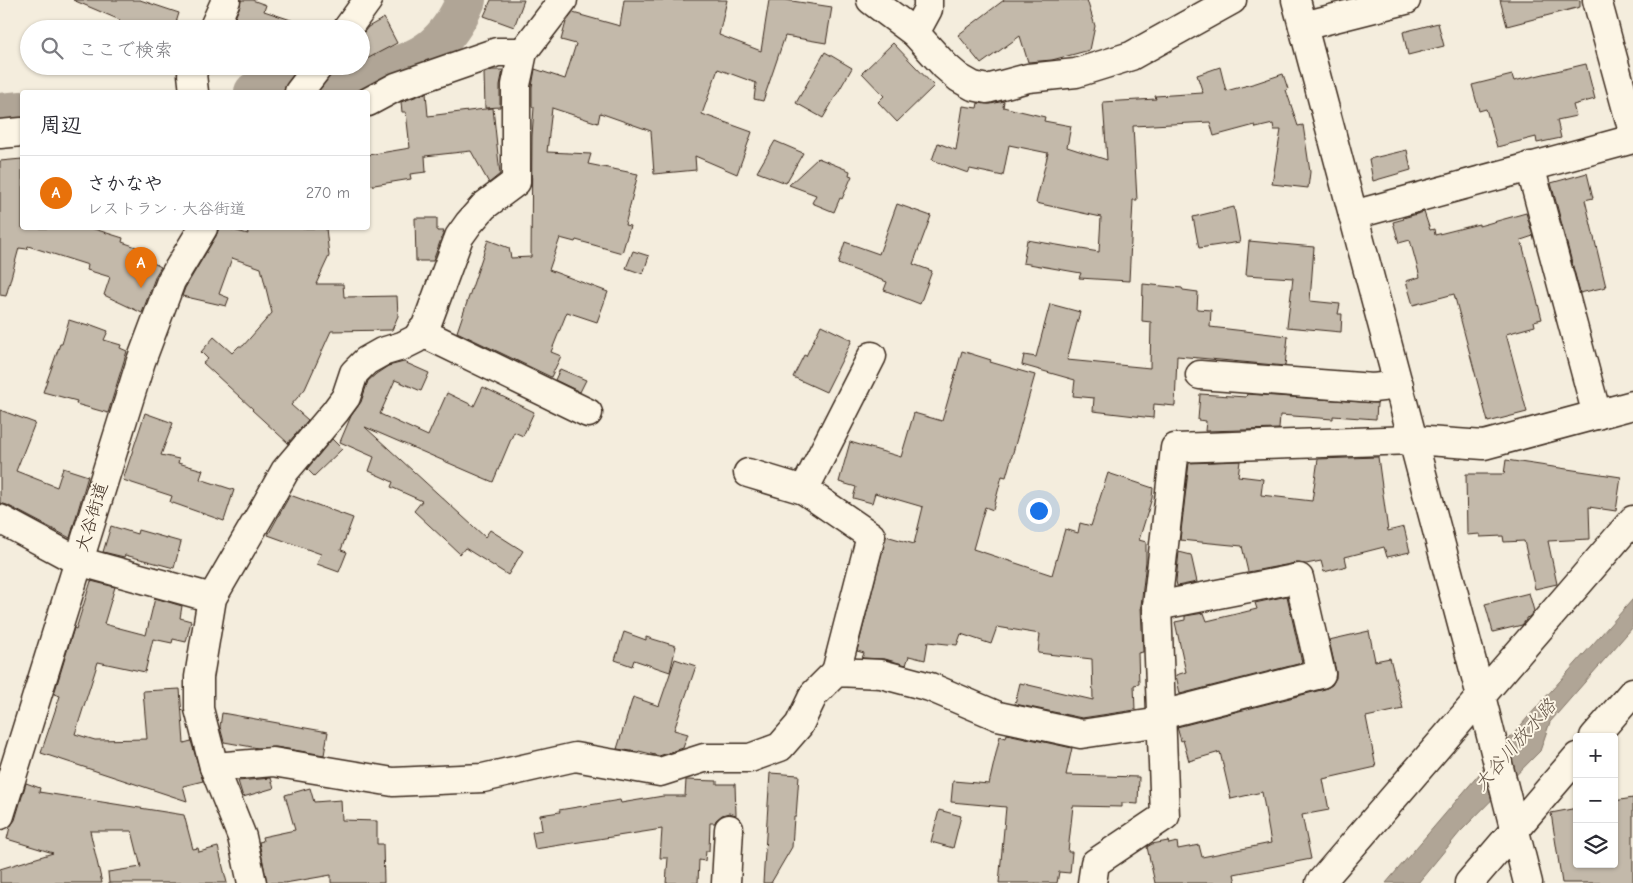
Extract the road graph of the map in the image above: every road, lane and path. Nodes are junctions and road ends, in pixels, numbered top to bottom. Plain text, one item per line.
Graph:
1 (226, 0) edge
2 (368, 0) edge
3 (564, 0) edge
4 (871, 0) edge
5 (928, 0) edge
6 (1232, 0) edge
7 (1406, 0) edge
8 (1598, 0) edge
9 (1300, 12) edge
10 (217, 20) edge
11 (354, 20) edge
12 (915, 33) junction
13 (523, 52) junction
14 (312, 75) edge
15 (301, 90) edge
16 (370, 101) edge
17 (20, 132) edge
18 (1633, 132) edge
19 (0, 134) edge
20 (1633, 139) edge
21 (1530, 166) junction
22 (1353, 215) junction
23 (202, 230) edge
24 (421, 332) junction
25 (872, 356) dead end
26 (1200, 374) dead end
27 (1398, 385) junction
28 (1633, 405) edge
29 (588, 413) dead end
30 (1597, 415) junction
31 (1413, 440) junction
32 (748, 473) dead end
33 (804, 490) junction
34 (0, 519) edge
35 (1633, 520) edge
36 (78, 561) junction
37 (212, 598) junction
38 (1157, 606) junction
39 (836, 672) junction
40 (1633, 692) edge
41 (1483, 703) junction
42 (1161, 718) junction
43 (1597, 733) edge
44 (1573, 762) edge
45 (214, 767) junction
46 (0, 815) edge
47 (1513, 824) junction
48 (729, 829) dead end
49 (252, 883) edge
50 (726, 883) edge
51 (1092, 883) edge
52 (1320, 883) edge
53 (1469, 883) edge
54 (1528, 883) edge

1 - 10 street
2 - 11 street
3 - 13 street
4 - 12 street
5 - 12 street
6 - 12 street
7 - 9 street
8 - 18 street
9 - 22 street
13 - 16 street
13 - 24 street
14 - 15 street
17 - 19 street
20 - 21 street
21 - 22 street
21 - 30 street
22 - 27 street
23 - 36 street, 大谷街道
24 - 29 street
24 - 37 street
25 - 33 street
26 - 27 street
27 - 31 street
28 - 30 street
30 - 31 street
31 - 38 street
31 - 41 street
32 - 33 street
33 - 39 street
34 - 36 street
35 - 41 street
36 - 37 street
36 - 46 street, 大谷街道
37 - 45 street
38 - 42 street
38 - 42 street
39 - 42 street
39 - 45 street
40 - 43 street
41 - 47 street
41 - 52 street
42 - 51 street
44 - 47 street
45 - 49 street
47 - 53 street
47 - 54 street
48 - 50 street

